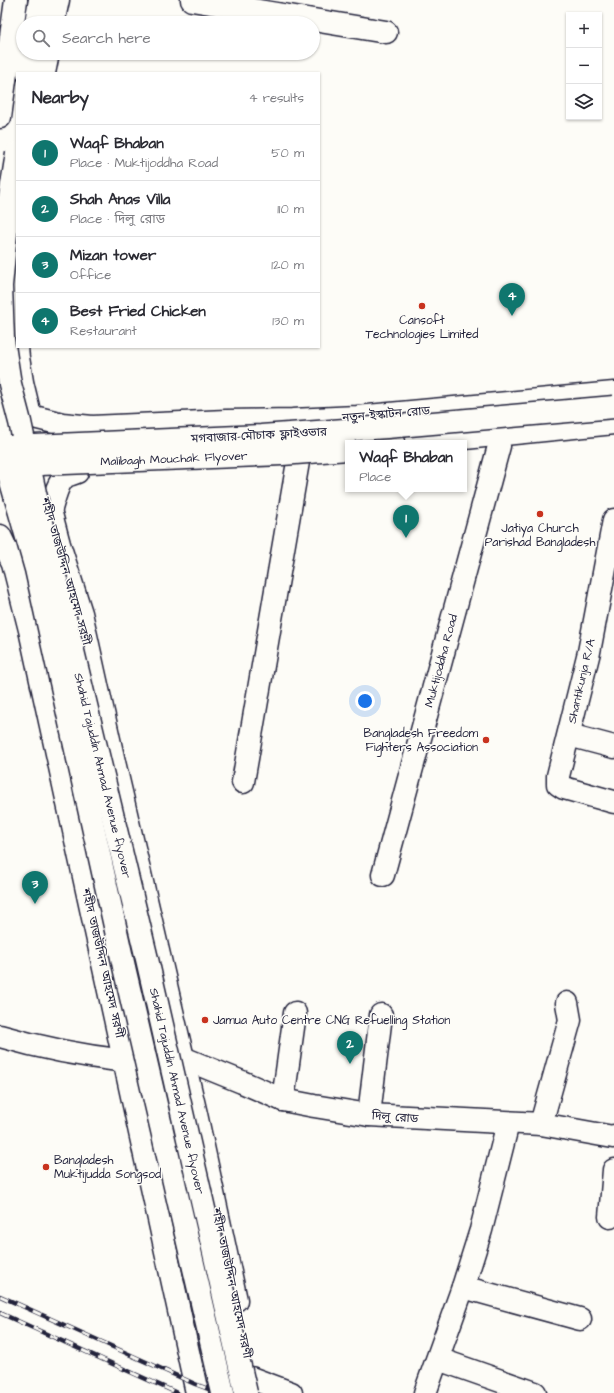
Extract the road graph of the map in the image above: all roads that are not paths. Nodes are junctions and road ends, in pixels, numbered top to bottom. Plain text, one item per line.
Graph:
1 (16, 0) edge
2 (40, 0) edge
3 (58, 0) edge
4 (192, 0) edge
5 (37, 16) edge
6 (55, 16) edge
7 (289, 16) edge
8 (320, 21) edge
9 (386, 32) dead end
10 (30, 60) edge
11 (47, 60) edge
12 (28, 72) edge
13 (44, 72) edge
14 (0, 117) edge
15 (16, 159) edge
16 (11, 268) edge
17 (16, 338) edge
18 (16, 348) edge
19 (614, 393) edge
20 (0, 397) edge
21 (614, 407) edge
22 (33, 413) junction
23 (614, 423) edge
24 (614, 435) edge
25 (446, 440) edge
26 (0, 443) edge
27 (499, 446) junction
28 (0, 448) edge
29 (345, 449) edge
30 (467, 449) edge
31 (345, 459) edge
32 (298, 462) junction
33 (0, 466) edge
34 (77, 472) junction
35 (38, 475) junction
36 (0, 496) edge
37 (50, 512) junction
38 (614, 520) edge
39 (0, 521) edge
40 (0, 536) edge
41 (36, 569) junction
42 (569, 735) junction
43 (614, 747) edge
44 (243, 782) dead end
45 (614, 802) edge
46 (383, 875) dead end
47 (162, 967) junction
48 (107, 982) junction
49 (568, 1003) dead end
50 (295, 1013) dead end
51 (381, 1015) dead end
52 (0, 1036) edge
53 (183, 1058) junction
54 (125, 1061) junction
55 (283, 1100) junction
56 (369, 1115) junction
57 (508, 1123) junction
58 (541, 1124) junction
59 (614, 1137) edge
60 (614, 1170) edge
61 (610, 1217) dead end
62 (463, 1287) junction
63 (580, 1319) dead end
64 (438, 1359) junction
65 (191, 1369) junction
66 (250, 1382) edge
67 (197, 1393) edge
68 (223, 1393) edge
69 (291, 1393) edge
70 (426, 1393) edge
71 (535, 1393) edge

1 - 14 main road
2 - 5 main road
3 - 6 main road
4 - 7 main road
8 - 9 main road
10 - 12 main road
11 - 13 main road
15 - 66 main road, Shahid Tajuddin Ahmad Avenue flyover, bridge
16 - 17 main road
18 - 22 main road
19 - 22 main road, নতুন ইস্কাটন রোড
20 - 22 main road, নতুন ইস্কাটন রোড
21 - 28 main road, মগবাজার-মৌচাক ফ্লাইওভার, bridge
22 - 35 main road
23 - 25 main road
24 - 27 main road
26 - 41 main road, Shahid Tajuddin Ahmad Avenue flyover, bridge
27 - 30 main road
27 - 46 main road, Muktijoddha Road
29 - 33 main road, Malibagh Mouchak Flyover, bridge
31 - 32 main road
32 - 34 main road
32 - 44 main road
34 - 35 main road
34 - 37 main road
35 - 36 main road
35 - 37 main road, শহীদ তাজউদ্দিন আহমেদ সরণী
37 - 47 main road, শহীদ তাজউদ্দিন আহমেদ সরণী
38 - 42 main road, Shantikunja R/A
39 - 41 main road
40 - 48 main road, শহীদ তাজউদ্দিন আহমেদ সরণী
41 - 68 main road, Shahid Tajuddin Ahmad Avenue flyover, bridge
42 - 43 main road
42 - 45 main road, Shantikunja R/A
47 - 48 main road
47 - 53 main road, শহীদ তাজউদ্দিন আহমেদ সরণী
48 - 54 main road, শহীদ তাজউদ্দিন আহমেদ সরণী
49 - 58 main road
50 - 55 main road
51 - 56 main road
52 - 54 main road
53 - 55 main road, দিলু রোড
53 - 66 main road, শহীদ তাজউদ্দিন আহমেদ সরণী
54 - 65 main road, শহীদ তাজউদ্দিন আহমেদ সরণী
55 - 56 main road, দিলু রোড
56 - 57 main road, দিলু রোড
57 - 58 main road, দিলু রোড
57 - 62 main road
58 - 59 main road, দিলু রোড
60 - 61 main road
62 - 63 main road
62 - 64 main road
64 - 70 main road
64 - 71 main road
65 - 66 main road
65 - 67 main road, শহীদ তাজউদ্দিন আহমেদ সরণী
66 - 69 main road

